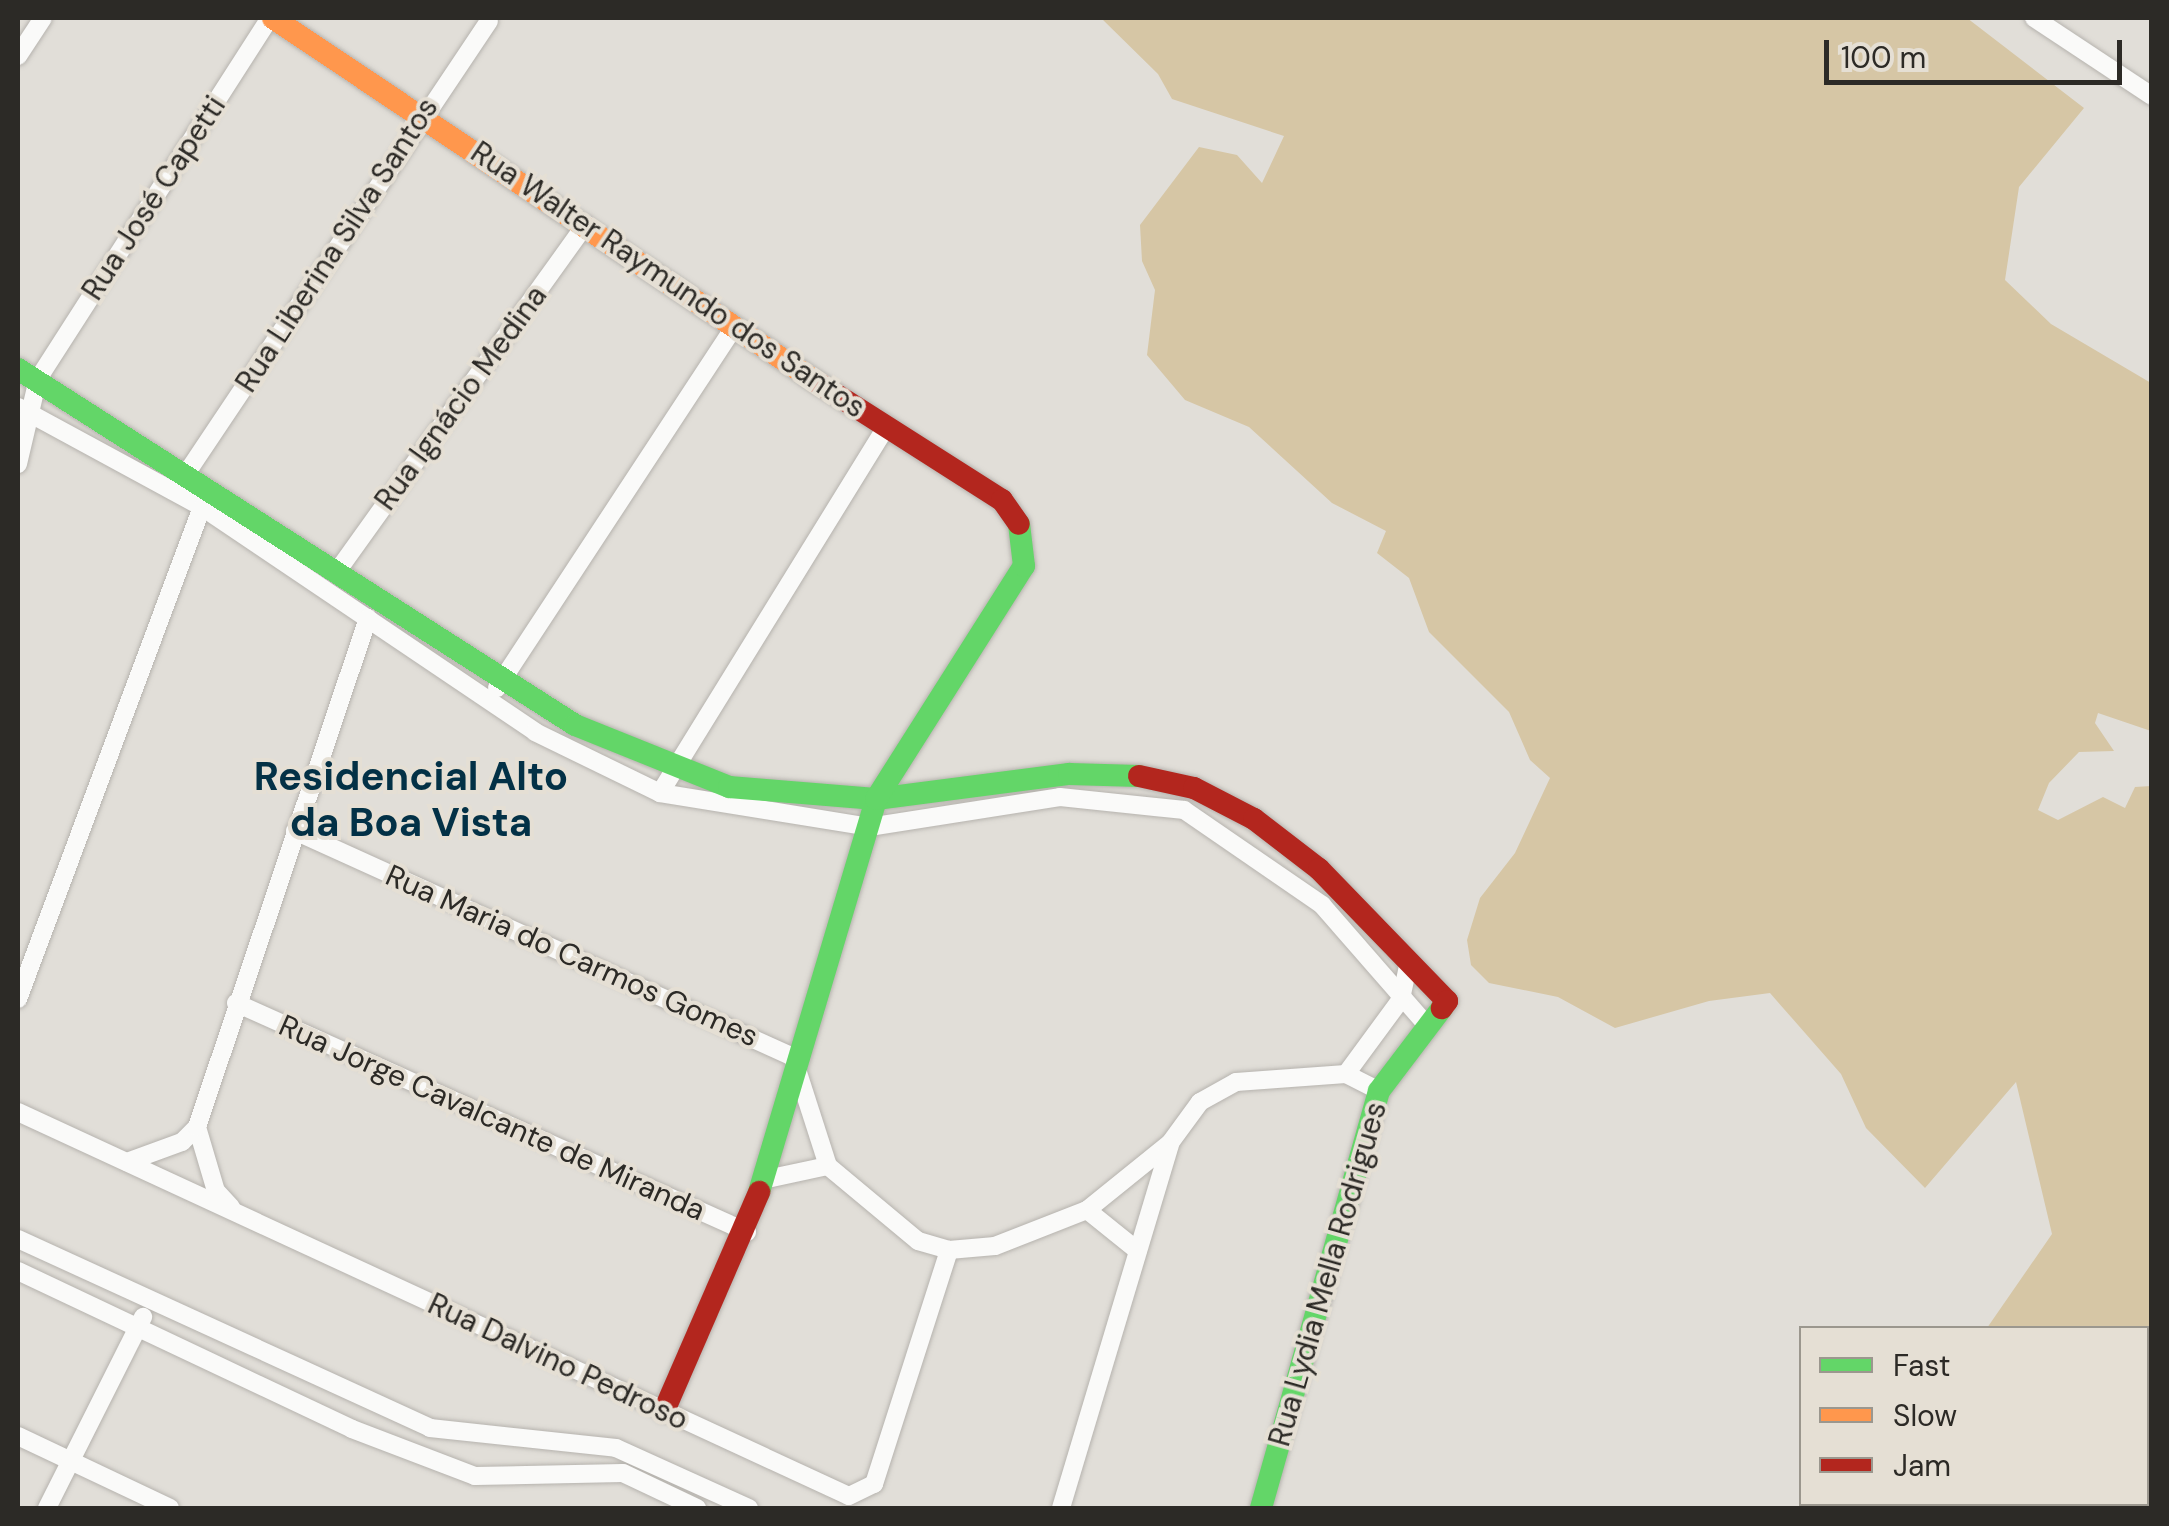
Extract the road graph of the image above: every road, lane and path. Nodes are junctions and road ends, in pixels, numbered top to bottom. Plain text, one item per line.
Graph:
1 (42, 18) edge
2 (272, 18) edge
3 (2034, 18) edge
4 (489, 22) dead end
5 (18, 56) edge
6 (2152, 96) edge
7 (421, 116) junction
8 (586, 224) junction
9 (733, 329) junction
10 (28, 374) edge
11 (26, 411) edge
12 (887, 426) junction
13 (18, 464) edge
14 (188, 472) junction
15 (202, 507) junction
16 (336, 573) junction
17 (368, 618) junction
18 (498, 686) junction
19 (676, 768) junction
20 (660, 793) junction
21 (876, 799) junction
22 (869, 827) junction
23 (295, 831) junction
24 (1409, 961) junction
25 (18, 999) edge
26 (1401, 999) junction
27 (236, 1004) junction
28 (1425, 1023) junction
29 (794, 1057) junction
30 (1346, 1074) junction
31 (1379, 1091) junction
32 (18, 1112) edge
33 (197, 1127) junction
34 (1170, 1143) junction
35 (127, 1162) junction
36 (828, 1166) junction
37 (762, 1180) junction
38 (1087, 1210) junction
39 (234, 1212) junction
40 (748, 1232) junction
41 (18, 1239) edge
42 (949, 1250) junction
43 (1138, 1251) junction
44 (18, 1271) edge
45 (151, 1301) junction
46 (138, 1326) junction
47 (664, 1411) junction
48 (18, 1436) edge
49 (71, 1461) junction
50 (47, 1508) edge
51 (170, 1508) edge
52 (697, 1508) edge
53 (748, 1508) edge
54 (1061, 1508) edge
55 (1261, 1508) edge

1 - 5 street
2 - 7 street, Rua Walter Raymundo dos Santos
2 - 10 street, Rua José Capetti
3 - 6 street
4 - 7 street, Rua Liberina Silva Santos
7 - 8 street, Rua Walter Raymundo dos Santos
7 - 14 street, Rua Liberina Silva Santos
8 - 9 street, Rua Walter Raymundo dos Santos
8 - 16 street, Rua Ignácio Medina
9 - 12 street, Rua Walter Raymundo dos Santos
9 - 18 street
10 - 11 street
10 - 14 street
11 - 13 street
11 - 15 street
12 - 19 street
12 - 21 street, Rua Walter Raymundo dos Santos
14 - 16 street
15 - 17 street
15 - 25 street
16 - 18 street
17 - 18 street
17 - 23 street
18 - 19 street
18 - 20 street
19 - 20 street
19 - 21 street
20 - 22 street
21 - 22 street
21 - 24 street
22 - 26 street
22 - 29 street
23 - 27 street
23 - 29 street, Rua Maria do Carmos Gomes
24 - 26 street
24 - 28 street, Rua Lydia Mella Rodrigues
26 - 28 street
26 - 30 street
27 - 33 street
27 - 40 street, Rua Jorge Cavalcante de Miranda
28 - 31 street, Rua Lydia Mella Rodrigues
29 - 36 street
29 - 37 street
30 - 31 street
30 - 34 street
31 - 55 street, Rua Lydia Mella Rodrigues
32 - 35 street, Rua Dalvino Pedroso
33 - 35 street
33 - 39 street
34 - 38 street
34 - 43 street
35 - 39 street, Rua Dalvino Pedroso
36 - 37 street
36 - 42 street
37 - 40 street
38 - 42 street
38 - 43 street
39 - 47 street, Rua Dalvino Pedroso
40 - 47 street
41 - 45 street
42 - 47 street, Rua Dalvino Pedroso
43 - 54 street
44 - 46 street
45 - 46 street
45 - 53 street
46 - 49 street
46 - 52 street
48 - 49 street
49 - 50 street
49 - 51 street

